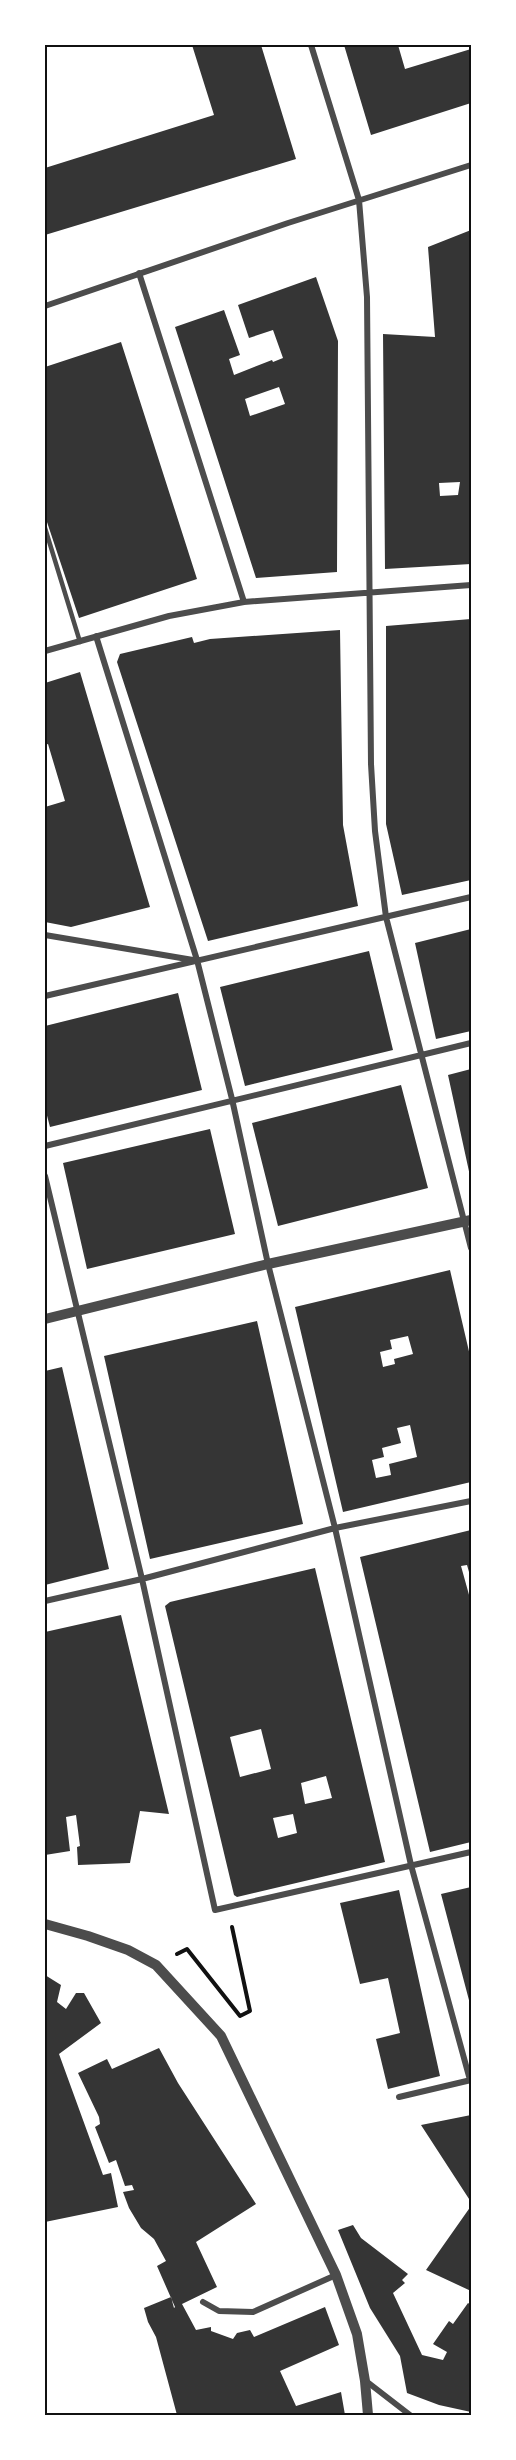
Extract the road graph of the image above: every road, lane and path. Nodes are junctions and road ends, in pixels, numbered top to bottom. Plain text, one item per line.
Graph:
1 (311, 45) edge
2 (471, 165) edge
3 (359, 200) junction
4 (139, 273) junction
5 (45, 306) edge
6 (45, 528) edge
7 (471, 585) edge
8 (371, 593) junction
9 (244, 602) junction
10 (96, 636) junction
11 (80, 642) junction
12 (45, 651) edge
13 (471, 897) edge
14 (386, 917) junction
15 (45, 935) edge
16 (197, 960) junction
17 (45, 996) edge
18 (471, 1043) edge
19 (422, 1056) junction
20 (232, 1099) junction
21 (45, 1146) edge
22 (45, 1176) edge
23 (468, 1221) edge
24 (471, 1248) edge
25 (268, 1264) junction
26 (76, 1312) junction
27 (45, 1319) edge
28 (471, 1501) edge
29 (335, 1528) junction
30 (142, 1579) junction
31 (45, 1601) edge
32 (471, 1852) edge
33 (411, 1865) junction
34 (228, 1906) junction
35 (45, 1924) edge
36 (156, 1965) junction
37 (470, 2080) edge
38 (399, 2097) dead end
39 (336, 2274) junction
40 (203, 2302) dead end
41 (365, 2381) junction
42 (368, 2415) edge
43 (410, 2415) edge

1 - 3 street
2 - 3 street
3 - 4 street
3 - 8 street
4 - 5 street
4 - 9 street
6 - 11 lane
7 - 8 street
8 - 9 street
8 - 14 street
9 - 10 street
10 - 11 street
10 - 16 street
11 - 12 street
13 - 14 street
14 - 16 street
14 - 19 street
15 - 16 street
16 - 17 street
16 - 20 street
18 - 19 street
19 - 20 street
19 - 23 street
20 - 21 street
20 - 25 street
22 - 26 street
23 - 24 street
23 - 25 street
25 - 26 street
25 - 29 street
26 - 27 street
26 - 30 street
28 - 29 street
29 - 30 street
29 - 33 street
30 - 31 street
30 - 34 street
32 - 33 street
33 - 34 street
33 - 37 street
34 - 36 path
35 - 36 street
36 - 39 street
37 - 38 street
39 - 40 street
39 - 41 street
41 - 42 street
41 - 43 street

